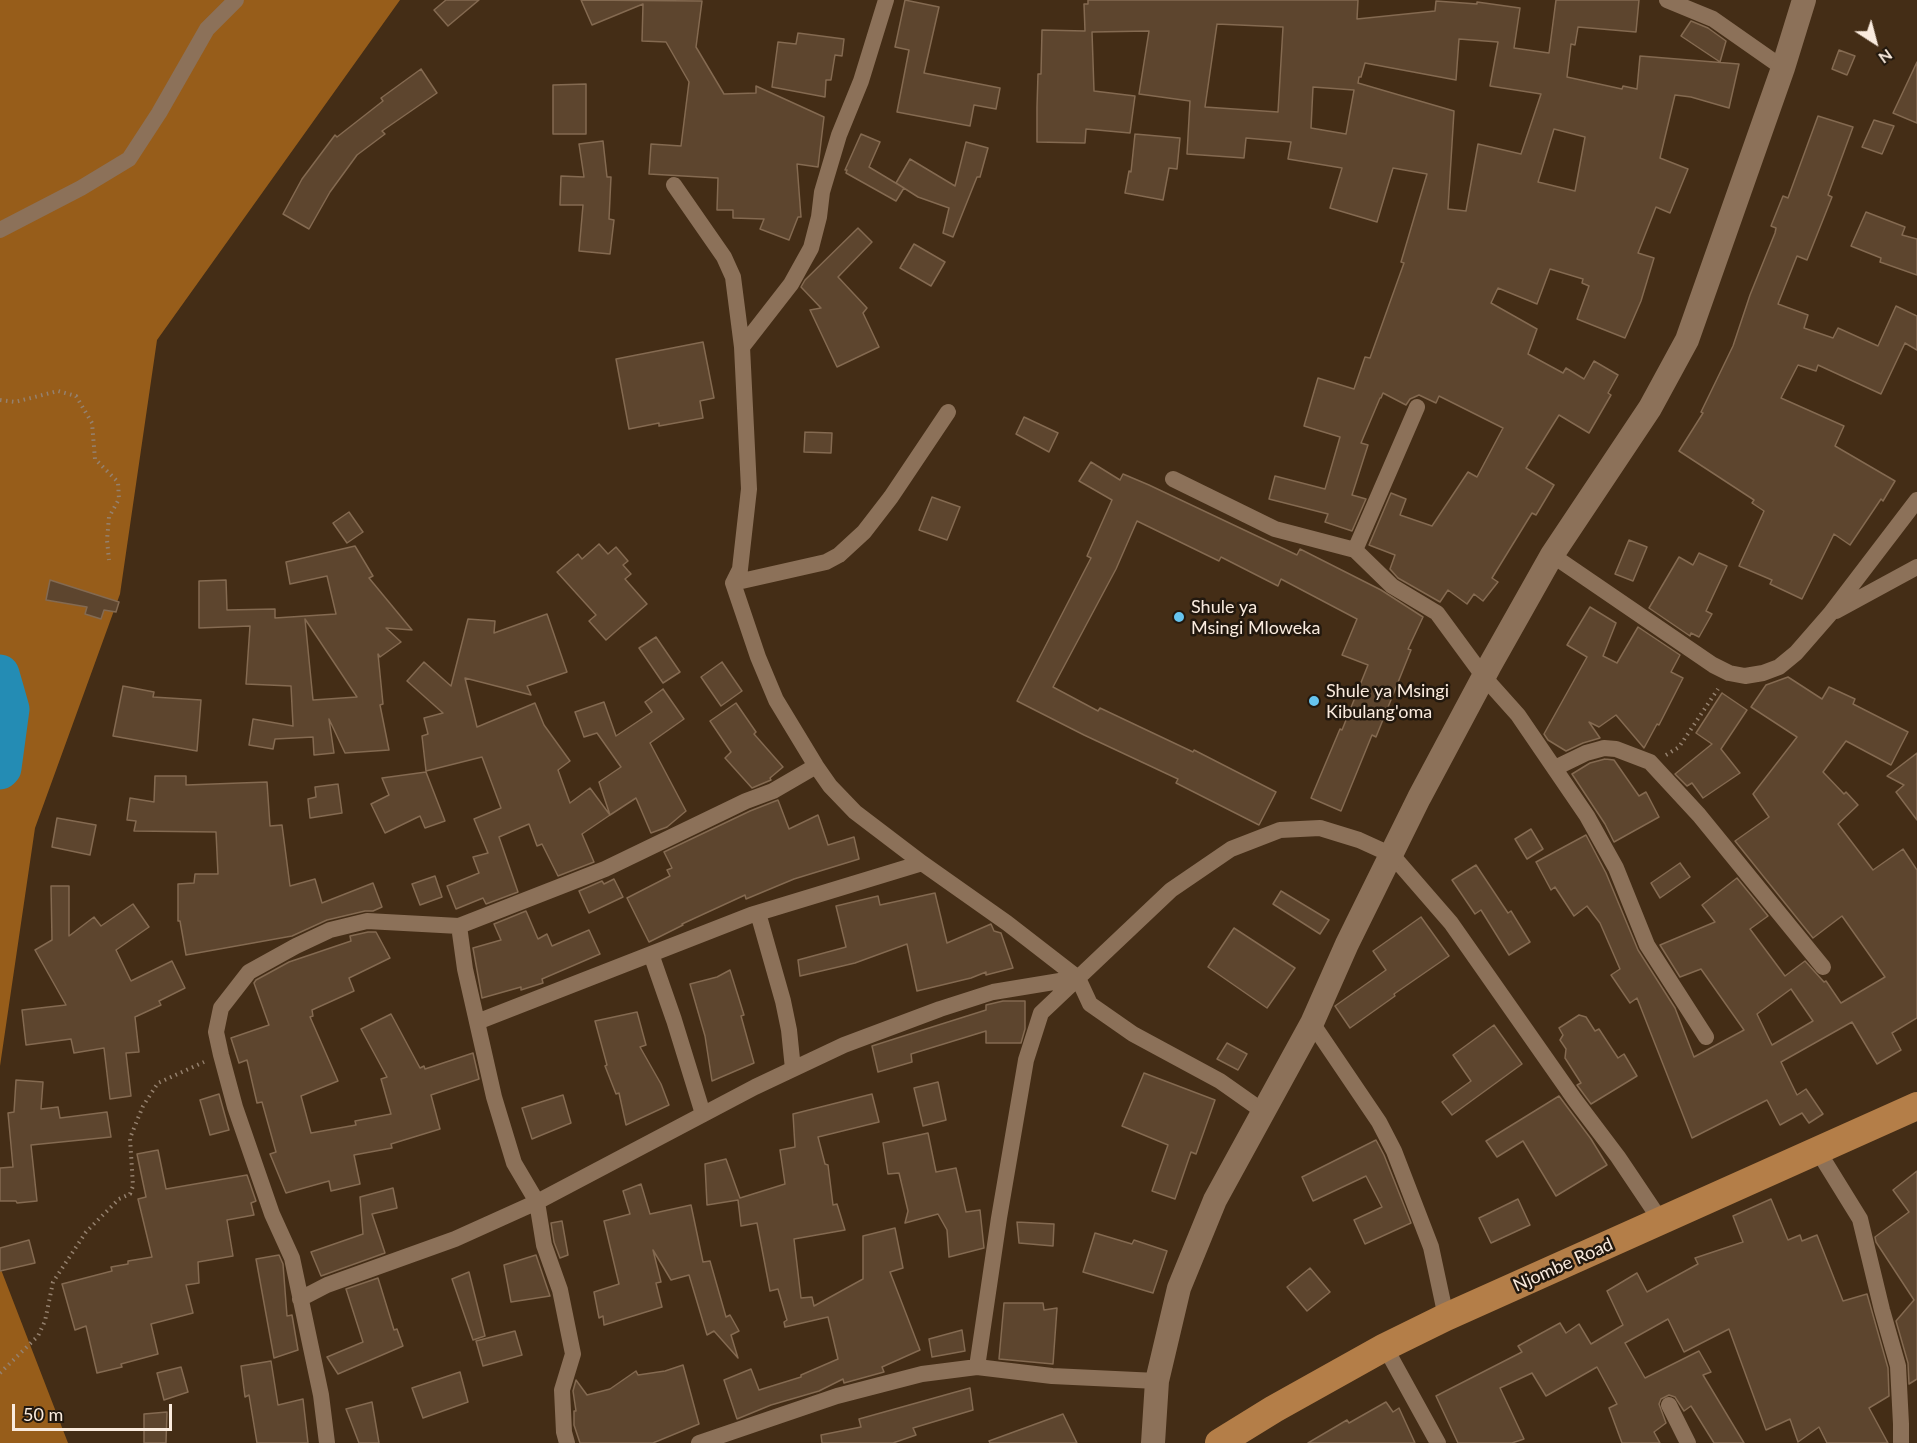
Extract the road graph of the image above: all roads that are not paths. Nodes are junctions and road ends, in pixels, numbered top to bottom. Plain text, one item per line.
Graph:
1 (236, 0) edge
2 (886, 0) edge
3 (1667, 0) edge
4 (1804, 0) edge
5 (1783, 68) junction
6 (674, 185) dead end
7 (0, 230) edge
8 (742, 347) junction
9 (1417, 407) dead end
10 (948, 412) dead end
11 (1173, 479) dead end
12 (1917, 500) edge
13 (1355, 550) junction
14 (1552, 555) junction
15 (1917, 567) edge
16 (733, 583) junction
17 (1830, 614) junction
18 (1484, 677) junction
19 (816, 766) junction
20 (1555, 768) junction
21 (1392, 855) junction
22 (922, 863) junction
23 (758, 913) junction
24 (459, 926) junction
25 (651, 954) junction
26 (1823, 967) dead end
27 (1078, 978) junction
28 (477, 1022) junction
29 (1312, 1023) junction
30 (1706, 1037) dead end
31 (793, 1069) junction
32 (1917, 1106) edge
33 (1264, 1112) junction
34 (703, 1114) junction
35 (1818, 1151) junction
36 (537, 1202) junction
37 (1661, 1221) junction
38 (300, 1299) junction
39 (1446, 1317) junction
40 (1385, 1347) junction
41 (977, 1367) junction
42 (1157, 1381) junction
43 (1669, 1405) dead end
44 (327, 1443) edge
45 (567, 1443) edge
46 (699, 1443) edge
47 (1153, 1443) edge
48 (1219, 1443) edge
49 (1438, 1443) edge
50 (1688, 1443) edge
51 (1900, 1443) edge

1 - 7 street
2 - 8 street
3 - 5 street
4 - 5 main road
5 - 14 main road
6 - 8 street
8 - 16 street
9 - 13 street
10 - 16 street
11 - 13 street
12 - 17 street
13 - 18 street
14 - 17 street
14 - 18 main road
15 - 17 street
16 - 19 street
18 - 20 street
18 - 21 main road
19 - 22 street
19 - 24 street
20 - 26 street
20 - 30 street
21 - 27 street
21 - 29 main road
21 - 37 street
22 - 23 street
22 - 27 street
23 - 25 street
23 - 31 street
24 - 28 street
24 - 38 street
25 - 28 street
25 - 34 street
27 - 31 street
27 - 33 street
27 - 41 street
28 - 36 street
29 - 33 main road
29 - 39 street
31 - 34 street
32 - 35 highway, Njombe Road
33 - 42 main road
34 - 36 street
35 - 37 highway, Njombe Road
35 - 51 street
36 - 38 street
36 - 45 street
37 - 39 highway, Njombe Road
38 - 44 street
39 - 40 highway, Njombe Road
40 - 48 highway, Njombe Road
40 - 49 street
41 - 42 street
41 - 46 street
42 - 47 main road
43 - 50 street

